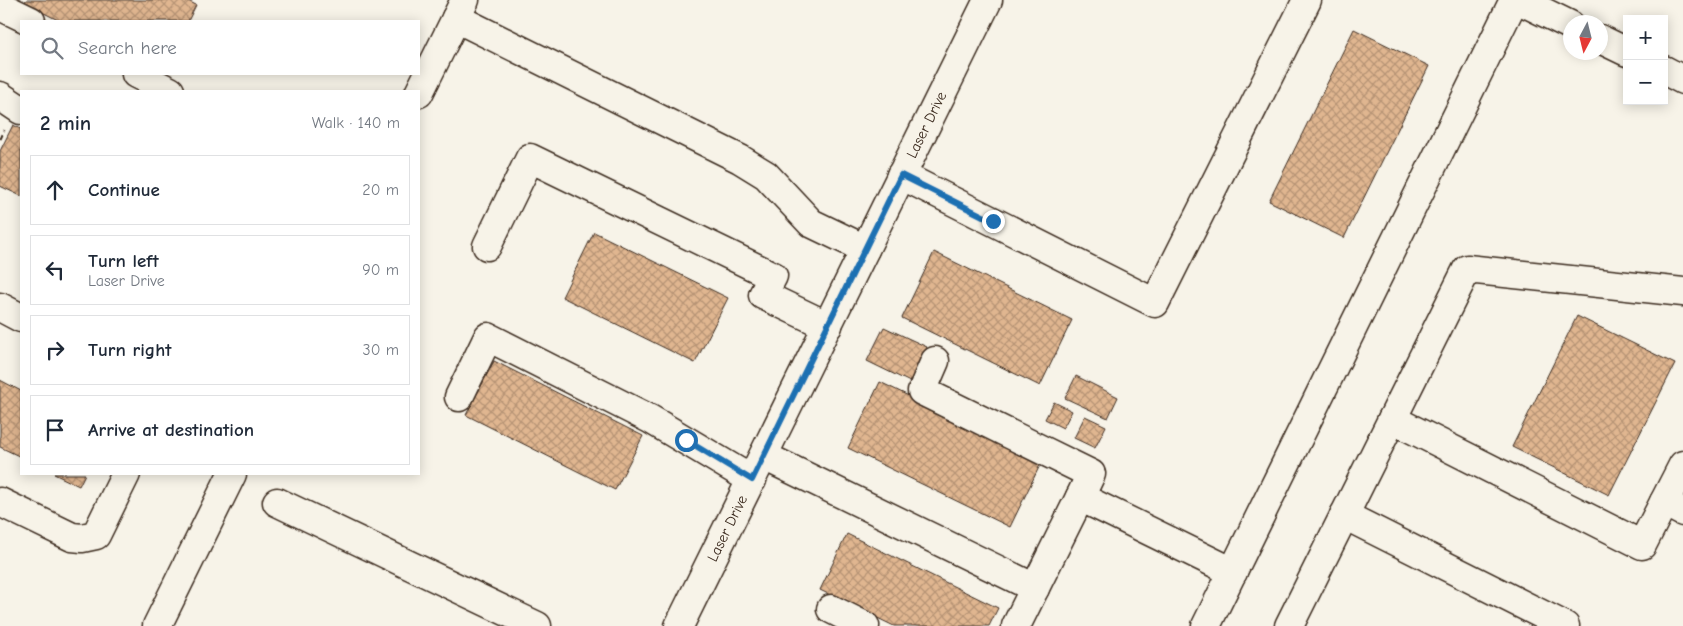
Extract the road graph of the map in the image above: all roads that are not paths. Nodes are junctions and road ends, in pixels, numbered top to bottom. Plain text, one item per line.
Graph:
1 (988, 0) edge
2 (1307, 0) edge
3 (1514, 0) edge
4 (1519, 0) edge
5 (0, 6) edge
6 (460, 9) edge
7 (29, 20) edge
8 (1563, 22) edge
9 (1608, 44) edge
10 (1623, 50) edge
11 (1668, 72) edge
12 (138, 75) edge
13 (1683, 80) edge
14 (168, 90) edge
15 (420, 91) edge
16 (0, 96) edge
17 (20, 109) edge
18 (901, 175) junction
19 (488, 246) dead end
20 (865, 249) junction
21 (1683, 292) edge
22 (0, 308) edge
23 (20, 318) edge
24 (828, 326) junction
25 (935, 361) dead end
26 (459, 397) dead end
27 (1392, 419) junction
28 (764, 456) junction
29 (1683, 466) edge
30 (126, 475) edge
31 (232, 475) edge
32 (752, 480) junction
33 (1080, 497) junction
34 (0, 502) edge
35 (277, 502) dead end
36 (1673, 507) edge
37 (1344, 515) junction
38 (1233, 572) junction
39 (1035, 588) junction
40 (831, 609) dead end
41 (157, 626) edge
42 (537, 626) edge
43 (679, 626) edge
44 (865, 626) edge
45 (1016, 626) edge
46 (1206, 626) edge
47 (1289, 626) edge
48 (1565, 626) edge

1 - 18 street, Laser Drive
2 - 18 street
3 - 38 street
4 - 8 street
5 - 7 street
6 - 15 street
6 - 20 street
9 - 10 street
11 - 13 street
12 - 14 street
16 - 17 street
18 - 20 street, Laser Drive
19 - 24 street
20 - 24 street, Laser Drive
21 - 27 street
22 - 23 street
24 - 28 street, Laser Drive
25 - 33 street
26 - 32 street
27 - 36 street
27 - 37 street
28 - 32 street, Laser Drive
28 - 39 street
29 - 36 street
30 - 34 street
31 - 41 street
32 - 43 street, Laser Drive
33 - 38 street
33 - 39 street
35 - 42 street
37 - 47 street
37 - 48 street
38 - 46 street
39 - 45 street
40 - 44 street

